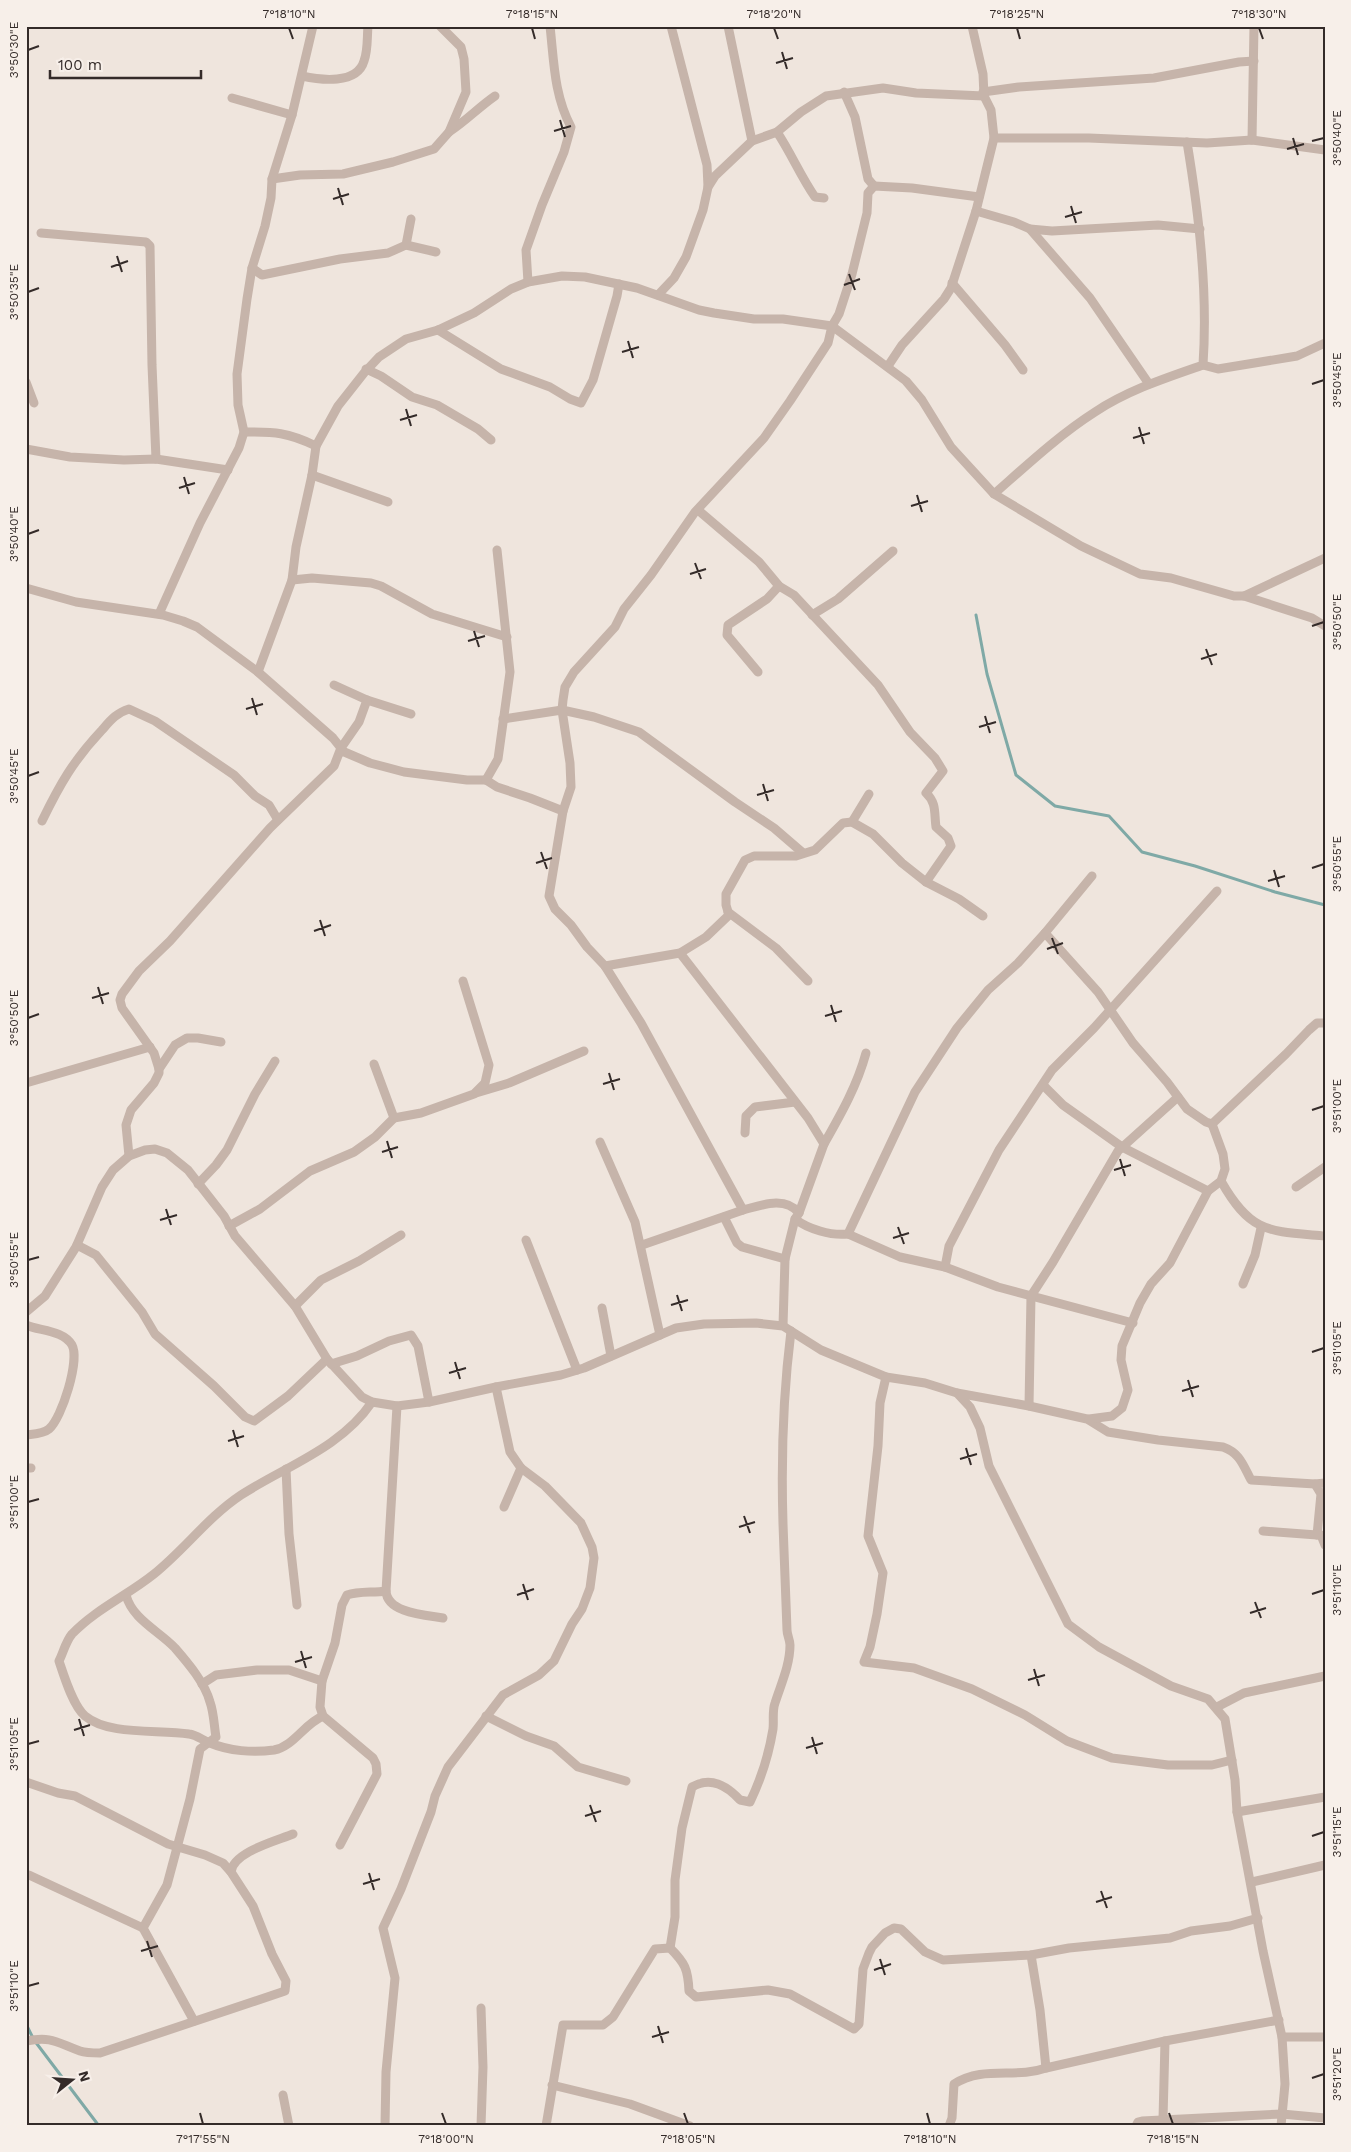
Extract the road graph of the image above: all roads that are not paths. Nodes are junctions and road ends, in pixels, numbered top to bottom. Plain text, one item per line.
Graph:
1 (313, 26) edge
2 (368, 26) edge
3 (440, 26) edge
4 (550, 26) edge
5 (671, 26) edge
6 (728, 26) edge
7 (972, 26) edge
8 (1254, 26) edge
9 (1254, 61) junction
10 (302, 76) junction
11 (844, 92) junction
12 (984, 94) junction
13 (496, 96) dead end
14 (232, 98) dead end
15 (292, 115) junction
16 (449, 132) junction
17 (777, 132) junction
18 (994, 138) junction
19 (1252, 140) junction
20 (752, 141) junction
21 (1187, 142) junction
22 (1325, 150) edge
23 (272, 179) junction
24 (874, 186) junction
25 (708, 187) junction
26 (979, 196) junction
27 (824, 198) dead end
28 (976, 211) junction
29 (411, 219) dead end
30 (1030, 228) junction
31 (1200, 229) junction
32 (41, 233) dead end
33 (406, 245) junction
34 (436, 252) dead end
35 (252, 268) junction
36 (528, 282) junction
37 (619, 284) junction
38 (952, 284) junction
39 (658, 295) junction
40 (832, 326) junction
41 (438, 330) junction
42 (1325, 343) edge
43 (1204, 365) junction
44 (888, 366) junction
45 (366, 370) junction
46 (1023, 370) dead end
47 (26, 382) edge
48 (1149, 384) junction
49 (34, 403) dead end
50 (244, 432) junction
51 (492, 440) dead end
52 (316, 446) junction
53 (26, 449) edge
54 (156, 459) junction
55 (228, 470) junction
56 (312, 475) junction
57 (994, 494) junction
58 (388, 502) dead end
59 (698, 510) junction
60 (497, 550) dead end
61 (893, 551) dead end
62 (1325, 558) edge
63 (292, 580) junction
64 (778, 586) junction
65 (26, 588) edge
66 (1244, 596) junction
67 (159, 614) junction
68 (812, 615) junction
69 (1325, 626) edge
70 (507, 638) junction
71 (258, 672) junction
72 (758, 672) dead end
73 (334, 685) dead end
74 (368, 700) junction
75 (562, 710) junction
76 (411, 714) dead end
77 (503, 719) junction
78 (341, 752) junction
79 (486, 780) junction
80 (869, 794) dead end
81 (563, 811) junction
82 (278, 820) junction
83 (42, 821) dead end
84 (852, 822) junction
85 (803, 853) junction
86 (1092, 876) dead end
87 (926, 882) junction
88 (1217, 891) dead end
89 (728, 912) junction
90 (984, 916) dead end
91 (1045, 933) junction
92 (680, 953) junction
93 (605, 966) junction
94 (464, 981) dead end
95 (808, 981) dead end
96 (1110, 1010) junction
97 (1325, 1023) edge
98 (221, 1042) dead end
99 (150, 1047) junction
100 (584, 1051) dead end
101 (866, 1052) dead end
102 (275, 1061) dead end
103 (374, 1064) dead end
104 (159, 1069) junction
105 (26, 1083) edge
106 (1043, 1084) junction
107 (474, 1094) junction
108 (1178, 1097) junction
109 (795, 1102) junction
110 (394, 1118) junction
111 (1212, 1124) junction
112 (745, 1132) dead end
113 (600, 1142) dead end
114 (824, 1144) junction
115 (1122, 1147) junction
116 (129, 1156) junction
117 (1325, 1166) edge
118 (1221, 1182) junction
119 (198, 1184) junction
120 (1296, 1187) dead end
121 (1208, 1191) junction
122 (743, 1210) junction
123 (797, 1216) junction
124 (724, 1217) junction
125 (229, 1226) junction
126 (1261, 1228) junction
127 (848, 1234) junction
128 (400, 1235) dead end
129 (1325, 1236) edge
130 (526, 1240) dead end
131 (77, 1245) junction
132 (642, 1245) junction
133 (785, 1259) junction
134 (945, 1267) junction
135 (1243, 1284) dead end
136 (1031, 1296) junction
137 (295, 1306) junction
138 (602, 1308) dead end
139 (26, 1312) edge
140 (1133, 1323) junction
141 (26, 1325) edge
142 (783, 1326) junction
143 (791, 1331) junction
144 (660, 1335) junction
145 (611, 1356) junction
146 (329, 1362) junction
147 (577, 1370) junction
148 (886, 1377) junction
149 (496, 1386) junction
150 (957, 1393) junction
151 (372, 1402) junction
152 (430, 1402) junction
153 (397, 1406) junction
154 (1029, 1406) junction
155 (1087, 1419) junction
156 (26, 1435) edge
157 (521, 1468) junction
158 (286, 1469) junction
159 (1325, 1483) edge
160 (1315, 1484) junction
161 (504, 1508) dead end
162 (1263, 1531) dead end
163 (1316, 1535) junction
164 (1325, 1545) edge
165 (386, 1591) junction
166 (126, 1595) junction
167 (297, 1605) dead end
168 (443, 1618) dead end
169 (1325, 1676) edge
170 (322, 1681) junction
171 (202, 1684) junction
172 (1217, 1707) junction
173 (323, 1716) junction
174 (486, 1716) junction
175 (208, 1743) junction
176 (1232, 1760) junction
177 (626, 1781) dead end
178 (26, 1782) edge
179 (1325, 1797) edge
180 (1237, 1812) junction
181 (293, 1834) dead end
182 (340, 1845) dead end
183 (176, 1847) junction
184 (1325, 1865) edge
185 (231, 1872) junction
186 (29, 1875) dead end
187 (1252, 1882) junction
188 (1258, 1918) junction
189 (143, 1928) junction
190 (670, 1948) junction
191 (1032, 1954) junction
192 (481, 2008) dead end
193 (1279, 2020) junction
194 (194, 2021) junction
195 (1282, 2037) junction
196 (1325, 2037) edge
197 (26, 2041) edge
198 (1166, 2041) junction
199 (1046, 2068) junction
200 (552, 2085) junction
201 (283, 2095) dead end
202 (1282, 2114) junction
203 (1325, 2118) edge
204 (1163, 2119) junction
205 (289, 2126) edge
206 (385, 2126) edge
207 (481, 2126) edge
208 (546, 2126) edge
209 (690, 2126) edge
210 (949, 2126) edge
211 (1136, 2126) edge
212 (1281, 2126) edge

1 - 10 street
2 - 10 street
3 - 16 street
4 - 36 street
5 - 25 street
6 - 20 street
7 - 12 street
8 - 9 street
9 - 12 street
9 - 19 street
10 - 15 street
11 - 12 street
11 - 17 street
11 - 24 street
12 - 18 street
13 - 16 street
14 - 15 street
15 - 23 street
16 - 23 street
17 - 20 street
17 - 27 street
18 - 21 street
18 - 26 street
19 - 21 street
19 - 22 street
20 - 25 street
21 - 31 street
23 - 35 street
24 - 26 street
24 - 40 street
25 - 39 street
26 - 28 street
28 - 30 street
28 - 38 street
29 - 33 street
30 - 31 street
30 - 48 street
31 - 43 street
32 - 54 street
33 - 34 street
33 - 35 street
35 - 50 street
36 - 37 street
36 - 41 street
37 - 39 street
37 - 41 street
38 - 44 street
38 - 46 street
39 - 40 street
40 - 44 street
40 - 59 street
41 - 45 street
42 - 43 street
43 - 48 street
44 - 57 street
45 - 51 street
45 - 52 street
47 - 49 street
48 - 57 street
50 - 52 street
50 - 55 street
52 - 56 street
53 - 54 street
54 - 55 street
55 - 67 street
56 - 58 street
56 - 63 street
57 - 66 street
59 - 64 street
59 - 75 street
60 - 70 street
61 - 68 street
62 - 66 street
63 - 70 street
63 - 71 street
64 - 68 street
64 - 72 street
65 - 67 street
66 - 69 street
67 - 71 street
68 - 87 street
70 - 77 street
71 - 78 street
73 - 74 street
74 - 76 street
74 - 78 street
75 - 77 street
75 - 81 street
75 - 85 street
77 - 79 street
78 - 79 street
78 - 82 street
79 - 81 street
80 - 84 street
81 - 93 street
82 - 83 street
82 - 99 street
84 - 85 street
84 - 87 street
85 - 89 street
86 - 91 street
87 - 90 street
88 - 96 street
89 - 92 street
89 - 95 street
91 - 96 street
91 - 127 street
92 - 93 street
92 - 109 street
93 - 122 street
94 - 107 street
96 - 106 street
96 - 108 street
97 - 111 street
98 - 104 street
99 - 104 street
99 - 105 street
100 - 107 street
101 - 114 street
102 - 119 street
103 - 110 street
104 - 116 street
106 - 115 street
106 - 134 street
107 - 110 street
108 - 111 street
108 - 115 street
109 - 112 street
109 - 114 street
110 - 125 street
111 - 118 street
113 - 132 street
114 - 123 street
115 - 121 street
115 - 136 street
116 - 119 street
116 - 131 street
117 - 120 street
118 - 121 street
118 - 126 street
119 - 125 street
121 - 140 street
122 - 123 street
122 - 124 street
123 - 127 street
123 - 133 street
124 - 132 street
124 - 133 street
125 - 137 street
126 - 129 street
126 - 135 street
127 - 134 street
128 - 137 street
130 - 147 street
131 - 139 street
131 - 146 street
132 - 144 street
133 - 142 street
134 - 136 street
136 - 140 street
136 - 154 street
137 - 146 street
138 - 145 street
140 - 155 street
141 - 156 street
142 - 143 street
142 - 144 street
143 - 148 street
143 - 190 street
144 - 145 street
145 - 147 street
146 - 151 street
146 - 152 street
147 - 149 street
148 - 150 street
148 - 176 street
149 - 152 street
149 - 157 street
150 - 154 street
150 - 172 street
151 - 153 street
151 - 158 street
152 - 153 street
153 - 165 street
154 - 155 street
155 - 160 street
157 - 161 street
157 - 174 street
158 - 166 street
158 - 167 street
159 - 160 street
160 - 163 street
162 - 163 street
163 - 164 street
165 - 168 street
165 - 170 street
166 - 171 street
166 - 175 street
169 - 172 street
170 - 171 street
170 - 173 street
171 - 175 street
172 - 176 street
173 - 175 street
173 - 182 street
174 - 177 street
174 - 206 street
175 - 183 street
176 - 180 street
178 - 183 street
179 - 180 street
180 - 187 street
181 - 185 street
183 - 185 street
183 - 189 street
184 - 187 street
185 - 194 street
186 - 189 street
187 - 188 street
188 - 191 street
188 - 193 street
189 - 194 street
190 - 191 street
190 - 200 street
191 - 199 street
192 - 207 street
193 - 195 street
193 - 198 street
194 - 197 street
195 - 196 street
195 - 202 street
198 - 199 street
198 - 204 street
199 - 210 street
200 - 208 street
200 - 209 street
201 - 205 street
202 - 203 street
202 - 204 street
202 - 212 street
204 - 211 street

